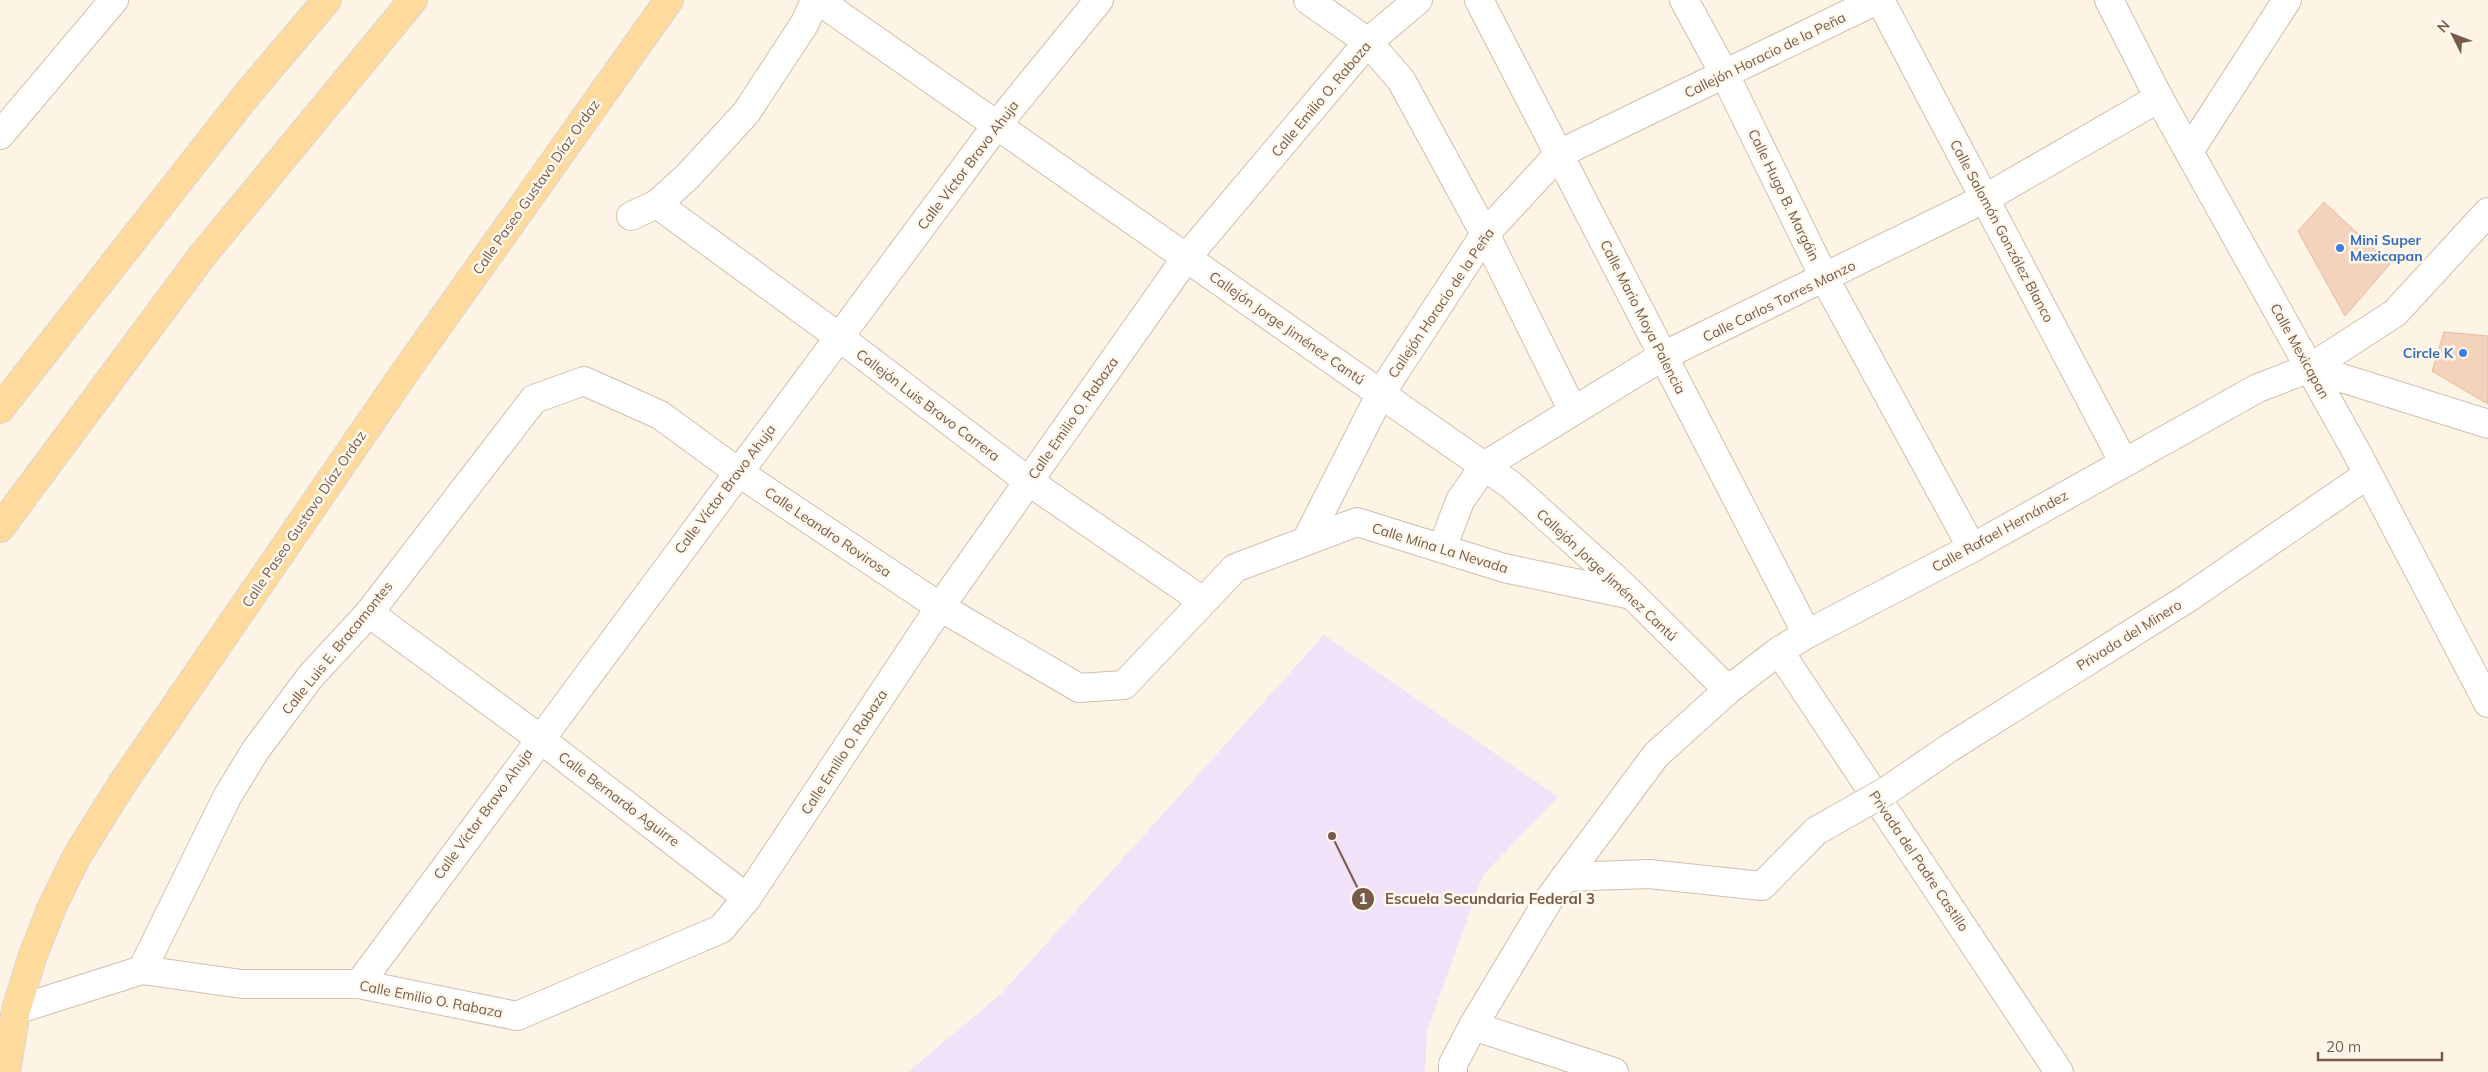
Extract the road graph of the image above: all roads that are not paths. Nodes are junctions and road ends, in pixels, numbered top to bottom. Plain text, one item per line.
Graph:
1 (114, 0) edge
2 (327, 0) edge
3 (413, 0) edge
4 (669, 0) edge
5 (816, 0) edge
6 (1099, 0) edge
7 (1308, 0) edge
8 (1418, 0) edge
9 (1478, 0) edge
10 (1684, 0) edge
11 (1878, 0) edge
12 (2110, 0) edge
13 (2287, 0) edge
14 (1368, 42) junction
15 (1725, 75) junction
16 (2159, 98) junction
17 (996, 126) junction
18 (0, 135) edge
19 (2190, 150) junction
20 (1559, 154) junction
21 (1984, 199) junction
22 (657, 204) junction
23 (2488, 212) edge
24 (632, 216) dead end
25 (1485, 234) junction
26 (1186, 258) junction
27 (1825, 279) junction
28 (839, 337) junction
29 (47, 347) junction
30 (1663, 356) junction
31 (2310, 368) junction
32 (0, 392) edge
33 (1381, 393) junction
34 (534, 399) joint
35 (0, 409) edge
36 (1573, 411) junction
37 (2488, 424) edge
38 (2124, 463) junction
39 (1484, 466) junction
40 (738, 472) junction
41 (2367, 476) junction
42 (1028, 481) junction
43 (0, 528) edge
44 (1306, 541) junction
45 (1442, 548) junction
46 (1972, 548) junction
47 (1632, 596) junction
48 (1203, 601) junction
49 (940, 608) junction
50 (369, 612) junction
51 (1807, 634) junction
52 (1779, 651) junction
53 (1124, 685) joint
54 (1728, 690) junction
55 (2488, 703) edge
56 (539, 738) junction
57 (1565, 877) junction
58 (747, 898) junction
59 (142, 970) junction
60 (359, 984) junction
61 (16, 1010) junction
62 (1473, 1026) junction
63 (6, 1072) edge
64 (1454, 1072) edge
65 (1614, 1072) edge
66 (2059, 1072) edge

1 - 18 street
2 - 29 main road
3 - 43 main road
4 - 61 main road, Calle Paseo Gustavo Díaz Ordaz
5 - 17 street, Callejón Jorge Jiménez Cantú
5 - 22 street
6 - 17 street, Calle Víctor Bravo Ahuja
7 - 14 street
8 - 14 street, Calle Emilio O. Rabaza
9 - 20 street, Calle Mario Moya Palencia
10 - 15 street, Calle Hugo B. Margáin
11 - 15 street, Callejón Horacio de la Peña
11 - 21 street, Calle Salomón González Blanco
12 - 16 street, Calle Mexicapan
13 - 19 street
14 - 25 street
14 - 26 street, Calle Emilio O. Rabaza
15 - 20 street, Callejón Horacio de la Peña
15 - 27 street, Calle Hugo B. Margáin
16 - 19 street, Calle Mexicapan
16 - 21 street, Calle Carlos Torres Manzo
17 - 26 street, Callejón Jorge Jiménez Cantú
17 - 28 street, Calle Víctor Bravo Ahuja
19 - 31 street, Calle Mexicapan
20 - 25 street, Callejón Horacio de la Peña
20 - 30 street, Calle Mario Moya Palencia
21 - 27 street, Calle Carlos Torres Manzo
21 - 38 street, Calle Salomón González Blanco
22 - 24 street
22 - 28 street, Callejón Luis Bravo Carrera
23 - 31 street, Calle Rafael Hernández
25 - 33 street, Callejón Horacio de la Peña
25 - 36 street
26 - 33 street, Callejón Jorge Jiménez Cantú
26 - 42 street, Calle Emilio O. Rabaza
27 - 30 street, Calle Carlos Torres Manzo
27 - 46 street, Calle Hugo B. Margáin
28 - 40 street, Calle Víctor Bravo Ahuja
28 - 42 street, Callejón Luis Bravo Carrera
29 - 32 main road
29 - 35 main road
30 - 36 street, Calle Carlos Torres Manzo
30 - 51 street, Calle Mario Moya Palencia
31 - 37 street
31 - 38 street, Calle Rafael Hernández
31 - 41 street, Calle Mexicapan
33 - 39 street, Callejón Jorge Jiménez Cantú
33 - 44 street, Callejón Horacio de la Peña
34 - 40 street, Calle Leandro Rovirosa
34 - 50 street, Calle Luis E. Bracamontes
36 - 39 street, Calle Carlos Torres Manzo
38 - 46 street, Calle Rafael Hernández
39 - 45 street, Calle Carlos Torres Manzo
39 - 47 street, Callejón Jorge Jiménez Cantú
40 - 49 street, Calle Leandro Rovirosa
40 - 56 street, Calle Víctor Bravo Ahuja
41 - 55 street, Calle Mexicapan
41 - 57 street, Privada del Minero, bridge
42 - 48 street, Callejón Luis Bravo Carrera
42 - 49 street, Calle Emilio O. Rabaza
44 - 45 street, Calle Mina La Nevada
44 - 48 street, Calle Mina La Nevada
45 - 47 street, Calle Mina La Nevada
46 - 51 street, Calle Rafael Hernández
47 - 54 street, Callejón Jorge Jiménez Cantú
48 - 53 street, Calle Mina La Nevada
49 - 53 street, Calle Leandro Rovirosa
49 - 58 street, Calle Emilio O. Rabaza
50 - 56 street, Calle Bernardo Aguirre
50 - 59 street, Calle Luis E. Bracamontes
51 - 52 street, Calle Rafael Hernández
52 - 54 street, Calle Rafael Hernández
52 - 66 street, Privada del Padre Castillo
54 - 57 street, Calle Rafael Hernández
56 - 58 street, Calle Bernardo Aguirre
56 - 60 street, Calle Víctor Bravo Ahuja
57 - 62 street, Calle Rafael Hernández
58 - 60 street, Calle Emilio O. Rabaza
59 - 60 street, Calle Emilio O. Rabaza
59 - 61 street, Calle Emilio O. Rabaza
61 - 63 main road, Calle Paseo Gustavo Díaz Ordaz
62 - 64 street, Calle Rafael Hernández
62 - 65 street

